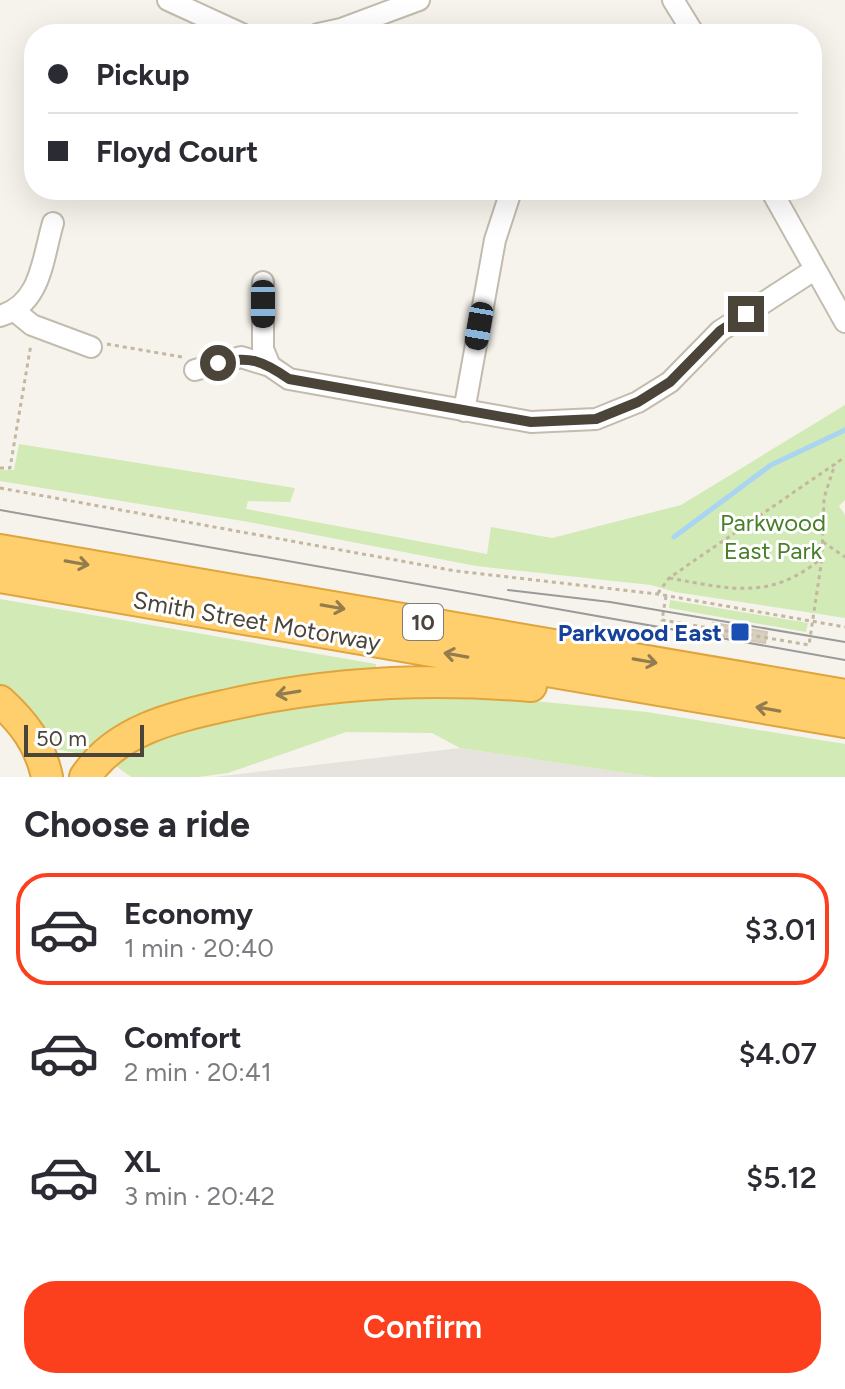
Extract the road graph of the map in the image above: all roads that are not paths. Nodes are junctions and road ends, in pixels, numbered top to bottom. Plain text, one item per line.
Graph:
1 (168, 0) edge
2 (419, 0) edge
3 (673, 0) edge
4 (688, 0) edge
5 (220, 24) edge
6 (354, 24) edge
7 (688, 24) edge
8 (697, 24) edge
9 (508, 200) edge
10 (776, 200) edge
11 (53, 223) dead end
12 (814, 270) junction
13 (263, 282) dead end
14 (8, 314) edge
15 (845, 322) edge
16 (91, 347) road end
17 (270, 366) junction
18 (195, 370) road end
19 (464, 411) junction
20 (0, 550) edge
21 (0, 577) edge
22 (588, 678) junction
23 (845, 695) edge
24 (0, 701) edge
25 (845, 722) edge
26 (47, 777) edge
27 (85, 777) edge

1 - 5 street
2 - 6 street
3 - 7 street
4 - 8 street
9 - 19 street
10 - 12 street
11 - 14 street
12 - 15 street
12 - 19 street
13 - 17 street
14 - 16 street
17 - 18 street
17 - 19 street
20 -> 23 highway, Smith Street Motorway / 10
22 -> 21 highway, Smith Street Motorway / 10
25 -> 22 highway, Smith Street Motorway / 10
22 -> 27 highway
24 - 26 highway

